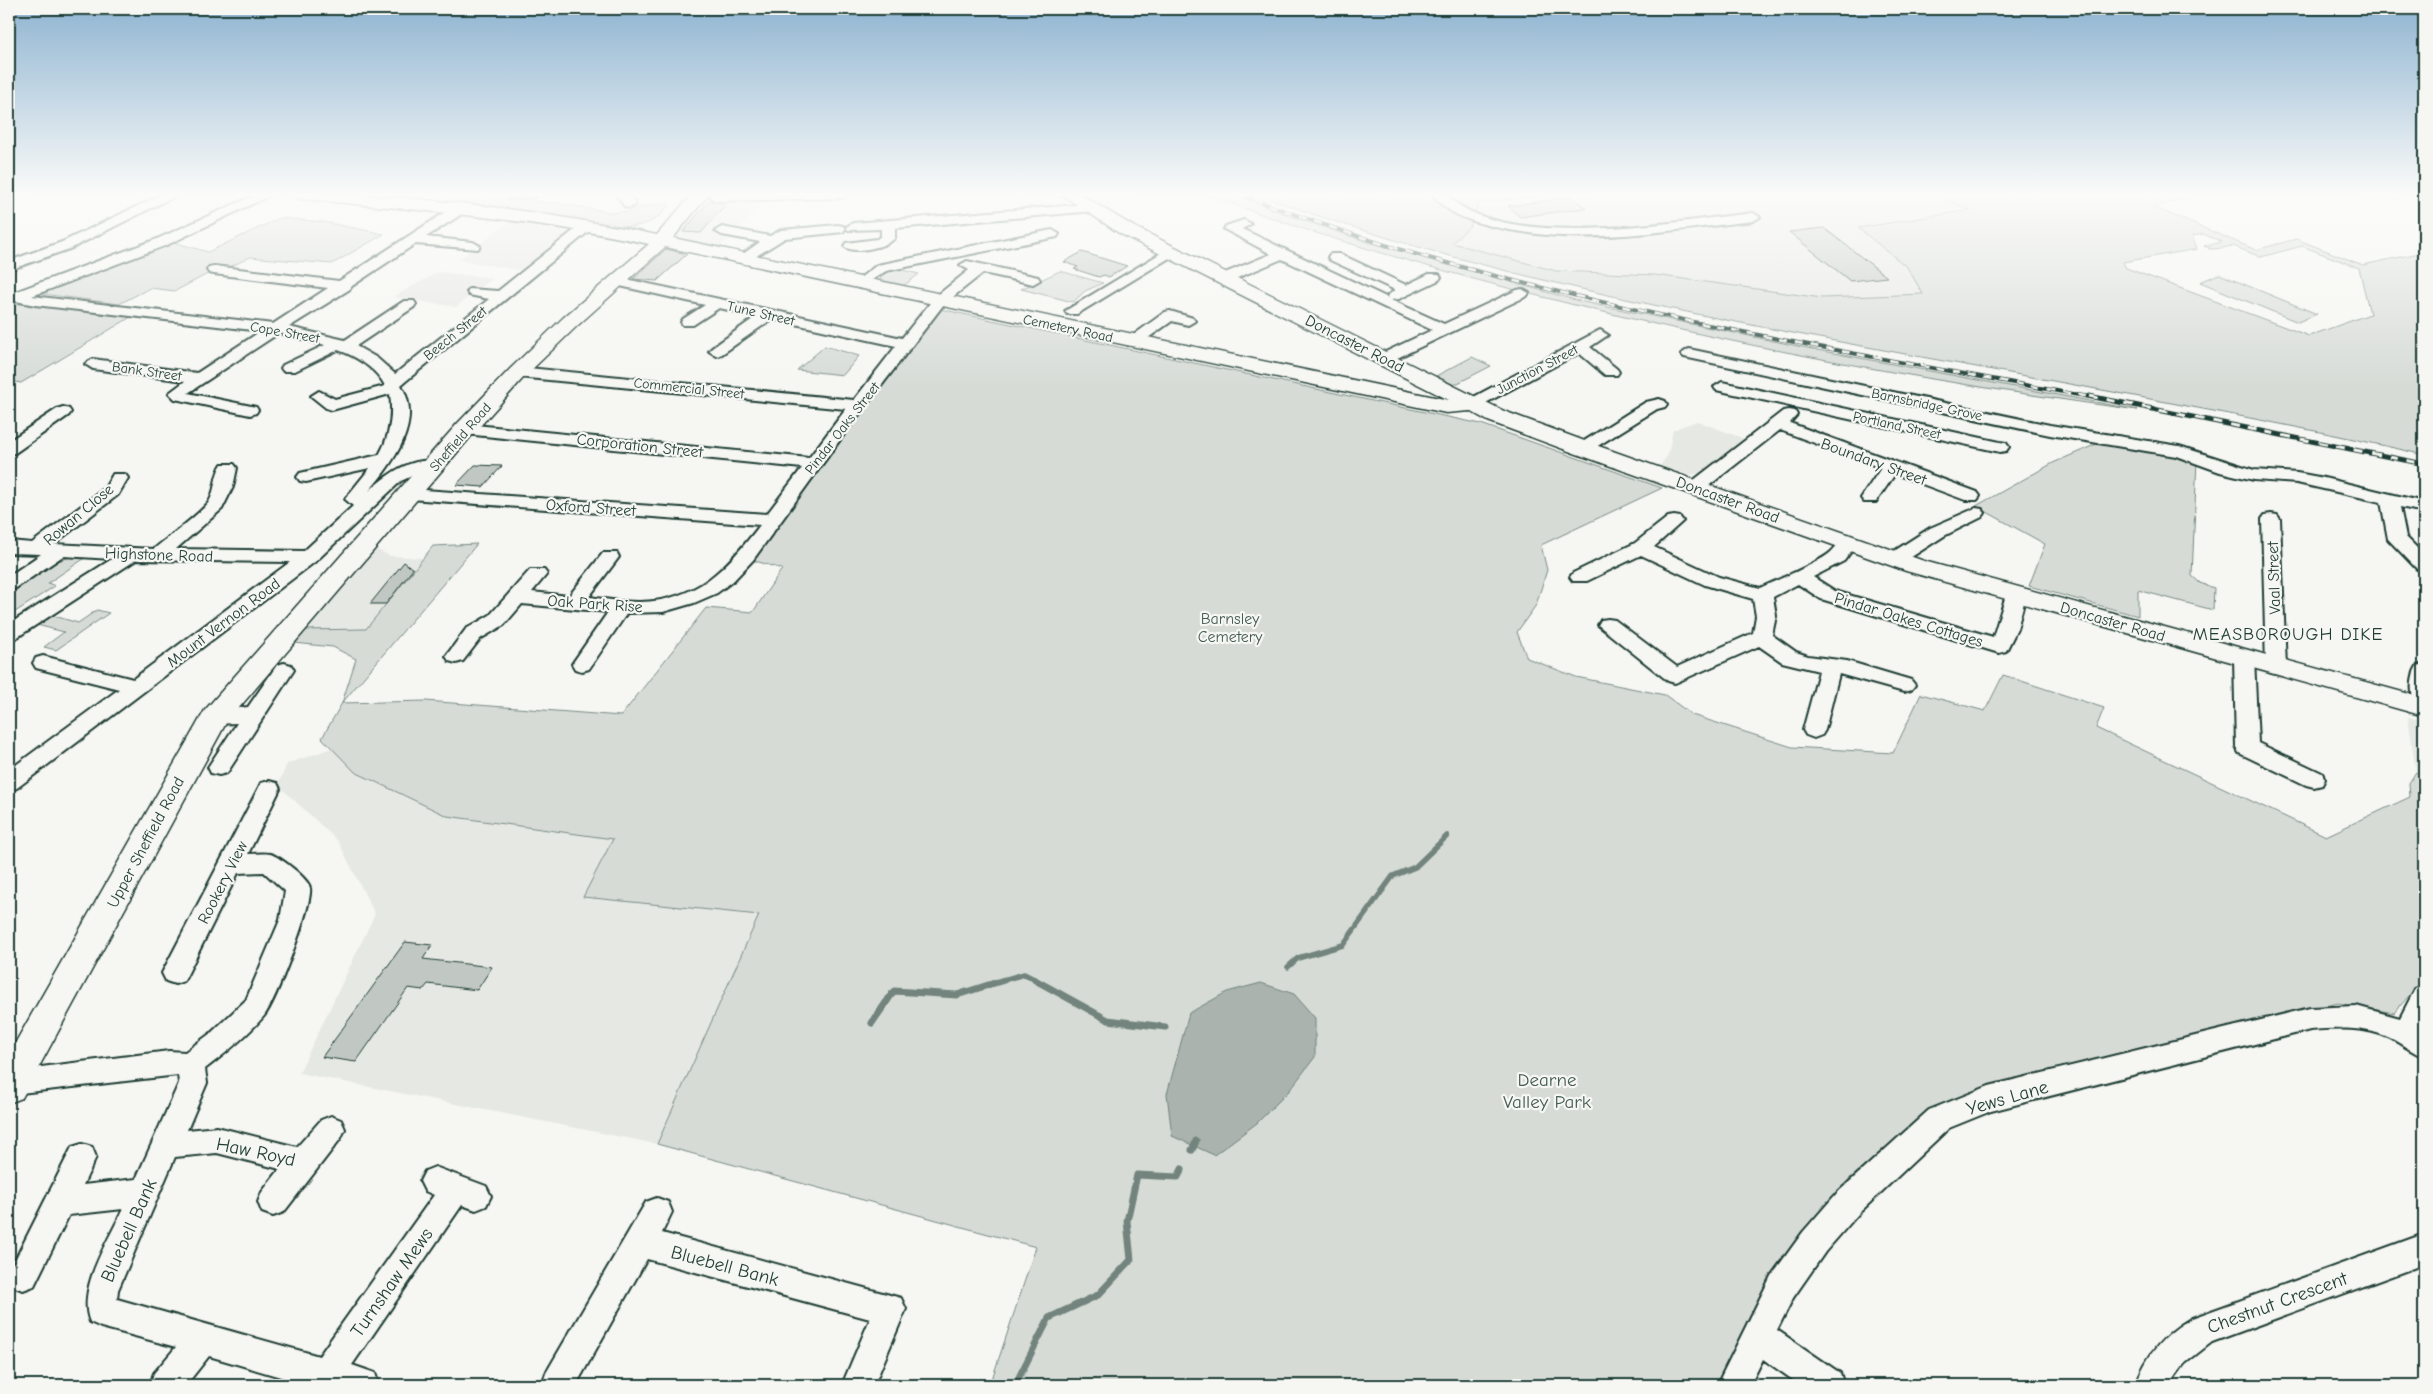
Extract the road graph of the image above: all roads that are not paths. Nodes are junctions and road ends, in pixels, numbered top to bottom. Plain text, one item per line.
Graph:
1 (31, 259) edge
2 (117, 259) edge
3 (385, 259) edge
4 (547, 259) edge
5 (638, 259) edge
6 (745, 259) edge
7 (925, 259) edge
8 (943, 259) edge
9 (1157, 259) edge
10 (1186, 259) edge
11 (1270, 259) edge
12 (1293, 259) edge
13 (1328, 259) edge
14 (1349, 259) edge
15 (14, 265) edge
16 (1310, 267) junction
17 (980, 268) junction
18 (214, 270) dead end
19 (621, 276) junction
20 (1434, 277) dead end
21 (1225, 278) junction
22 (1033, 280) dead end
23 (56, 283) junction
24 (859, 284) junction
25 (344, 286) junction
26 (1406, 290) junction
27 (474, 292) dead end
28 (1522, 293) dead end
29 (501, 296) junction
30 (13, 298) edge
31 (939, 301) junction
32 (1382, 301) junction
33 (717, 303) junction
34 (409, 304) dead end
35 (1072, 311) dead end
36 (768, 315) junction
37 (1188, 321) dead end
38 (688, 322) dead end
39 (279, 328) junction
40 (1444, 330) junction
41 (1600, 335) dead end
42 (1133, 342) junction
43 (343, 344) junction
44 (906, 344) junction
45 (1580, 346) junction
46 (746, 350) dead end
47 (1700, 353) dead end
48 (1385, 358) junction
49 (93, 364) dead end
50 (289, 368) dead end
51 (518, 372) junction
52 (1611, 372) dead end
53 (201, 378) junction
54 (394, 386) junction
55 (1722, 387) dead end
56 (319, 396) dead end
57 (1439, 399) junction
58 (1474, 403) junction
59 (1659, 404) dead end
60 (1795, 404) junction
61 (859, 405) junction
62 (250, 410) dead end
63 (63, 412) dead end
64 (1496, 416) junction
65 (1778, 424) junction
66 (466, 429) junction
67 (2000, 447) dead end
68 (1582, 448) junction
69 (9, 449) edge
70 (386, 459) junction
71 (814, 464) junction
72 (436, 466) junction
73 (1891, 467) junction
74 (228, 468) dead end
75 (306, 477) dead end
76 (119, 478) dead end
77 (1696, 487) junction
78 (410, 494) junction
79 (1870, 498) dead end
80 (2389, 499) junction
81 (368, 504) junction
82 (2424, 507) edge
83 (772, 520) junction
84 (2271, 520) dead end
85 (1674, 521) dead end
86 (1850, 542) junction
87 (9, 547) edge
88 (1642, 548) junction
89 (36, 549) junction
90 (58, 550) junction
91 (132, 554) junction
92 (158, 554) junction
93 (746, 556) joint
94 (309, 557) junction
95 (610, 557) dead end
96 (1895, 559) junction
97 (2424, 565) edge
98 (536, 574) dead end
99 (1580, 577) dead end
100 (1800, 577) junction
101 (9, 584) edge
102 (2016, 594) junction
103 (1762, 595) junction
104 (518, 598) junction
105 (574, 604) junction
106 (621, 608) junction
107 (304, 613) joint
108 (1608, 626) dead end
109 (9, 634) edge
110 (1761, 637) junction
111 (456, 656) dead end
112 (2244, 658) junction
113 (43, 663) dead end
114 (582, 664) dead end
115 (1831, 666) junction
116 (2276, 667) junction
117 (284, 670) dead end
118 (2424, 670) edge
119 (1904, 684) dead end
120 (137, 687) junction
121 (2424, 701) edge
122 (2424, 707) edge
123 (254, 714) junction
124 (215, 718) junction
125 (1814, 730) dead end
126 (219, 768) dead end
127 (2314, 779) dead end
128 (9, 782) edge
129 (268, 789) dead end
130 (232, 864) junction
131 (175, 973) dead end
132 (2424, 997) edge
133 (2416, 1039) edge
134 (190, 1064) junction
135 (10, 1084) edge
136 (331, 1128) dead end
137 (166, 1145) junction
138 (82, 1157) dead end
139 (303, 1162) junction
140 (455, 1189) dead end
141 (145, 1192) junction
142 (60, 1202) junction
143 (273, 1202) dead end
144 (657, 1212) dead end
145 (640, 1242) junction
146 (2424, 1249) edge
147 (23, 1275) dead end
148 (1759, 1337) junction
149 (203, 1338) junction
150 (326, 1374) junction
151 (166, 1385) edge
152 (362, 1385) edge
153 (558, 1385) edge
154 (858, 1385) edge
155 (1733, 1385) edge
156 (1828, 1385) edge
157 (2152, 1385) edge

1 - 15 street
2 - 23 street
3 - 25 street
4 - 29 street, Beech Street
5 - 19 highway, Sheffield Road
6 - 24 highway, Cemetery Road
7 - 24 street
8 - 17 street
9 - 35 street
10 - 21 highway, Doncaster Road
11 - 21 street
12 - 16 street
13 - 16 street
14 - 26 street
15 - 23 street
16 - 32 street
17 - 22 street
17 - 31 street, Pindar Oaks Street
18 - 25 street
19 - 33 street, Tune Street
19 - 51 highway, Sheffield Road
20 - 26 street
21 - 48 highway, Doncaster Road
23 - 30 street
24 - 31 highway, Cemetery Road
25 - 39 street
26 - 32 street
27 - 29 street
28 - 40 street
29 - 54 street, Beech Street
30 - 39 street, Cope Street
31 - 42 highway, Cemetery Road
31 - 44 street, Pindar Oaks Street
32 - 40 street
33 - 36 street, Tune Street
33 - 38 street
34 - 43 street
36 - 44 street, Tune Street
36 - 46 street
37 - 42 street
39 - 43 street, Cope Street
39 - 53 street
40 - 48 street
41 - 45 street, Junction Street
42 - 57 highway, Cemetery Road
43 - 50 street
43 - 54 street, Cope Street
44 - 61 street, Pindar Oaks Street
45 - 52 street
45 - 58 street, Junction Street
47 - 80 street, Barnsbridge Grove
48 - 57 highway, Doncaster Road
49 - 53 street, Bank Street
51 - 61 street, Commercial Street
51 - 66 highway, Sheffield Road
53 - 62 street
54 - 56 street
54 - 70 street, Cope Street
55 - 60 street, Portland Street
57 - 58 highway, Cemetery Road
57 - 64 highway
58 - 64 highway, Doncaster Road
59 - 68 street
60 - 65 street
60 - 67 street, Portland Street
61 - 71 street, Pindar Oaks Street
63 - 69 street
64 - 68 highway, Doncaster Road
65 - 73 street, Boundary Street
65 - 77 street
66 - 71 street, Corporation Street
66 - 72 highway, Sheffield Road
68 - 77 highway, Doncaster Road
70 - 75 street
70 - 81 street, Cope Street
71 - 83 street, Pindar Oaks Street
72 - 78 highway, Sheffield Road
72 - 81 street, Mount Vernon Road
73 - 79 street
73 - 96 street, Boundary Street
74 - 92 street
76 - 89 street, Rowan Close
77 - 86 highway, Doncaster Road
78 - 83 street, Oxford Street
78 - 107 highway, Sheffield Road
80 - 82 street, Barnsbridge Grove
80 - 97 street
81 - 94 street, Mount Vernon Road
83 - 93 street, Pindar Oaks Street
84 - 116 street, Vaal Street
85 - 88 street
86 - 96 highway, Doncaster Road
86 - 100 street
87 - 89 street, Highstone Road
88 - 99 street
88 - 103 street
89 - 90 street, Highstone Road
90 - 91 street, Highstone Road
90 - 101 street
91 - 92 street, Highstone Road
91 - 109 street
92 - 94 street, Highstone Road
93 - 106 street, Oak Park Rise
94 - 120 street, Mount Vernon Road
95 - 105 street
96 - 102 highway, Doncaster Road
98 - 104 street, Oak Park Rise
100 - 102 street, Pindar Oakes Cottages
100 - 103 street
102 - 112 highway, Doncaster Road
103 - 110 street
104 - 105 street, Oak Park Rise
104 - 111 street, Oak Park Rise
105 - 106 street, Oak Park Rise
106 - 114 street
107 - 124 highway, Upper Sheffield Road
108 - 110 street
110 - 115 street
112 - 116 highway, Doncaster Road
112 - 127 street
113 - 120 street
115 - 119 street
115 - 125 street
116 - 122 highway, Doncaster Road
117 - 123 street
118 - 121 street
120 - 128 street, Mount Vernon Road
123 - 124 street
123 - 126 street
124 - 135 highway, Upper Sheffield Road
129 - 130 street, Rookery View
130 - 131 street, Rookery View
130 - 134 street
132 - 133 street
133 - 148 street, Yews Lane
134 - 135 street
134 - 137 street, Bluebell Bank
136 - 139 street, Haw Royd
137 - 139 street, Haw Royd
137 - 141 street, Bluebell Bank
138 - 142 street
139 - 143 street
140 - 150 street, Turnshaw Mews
141 - 142 street
141 - 149 street, Bluebell Bank
142 - 147 street
144 - 145 street
145 - 153 street
145 - 154 street, Bluebell Bank
146 - 157 street, Chestnut Crescent
148 - 155 street, Yews Lane
148 - 156 street
149 - 150 street, Bluebell Bank
149 - 151 street
150 - 152 street, Bluebell Bank

